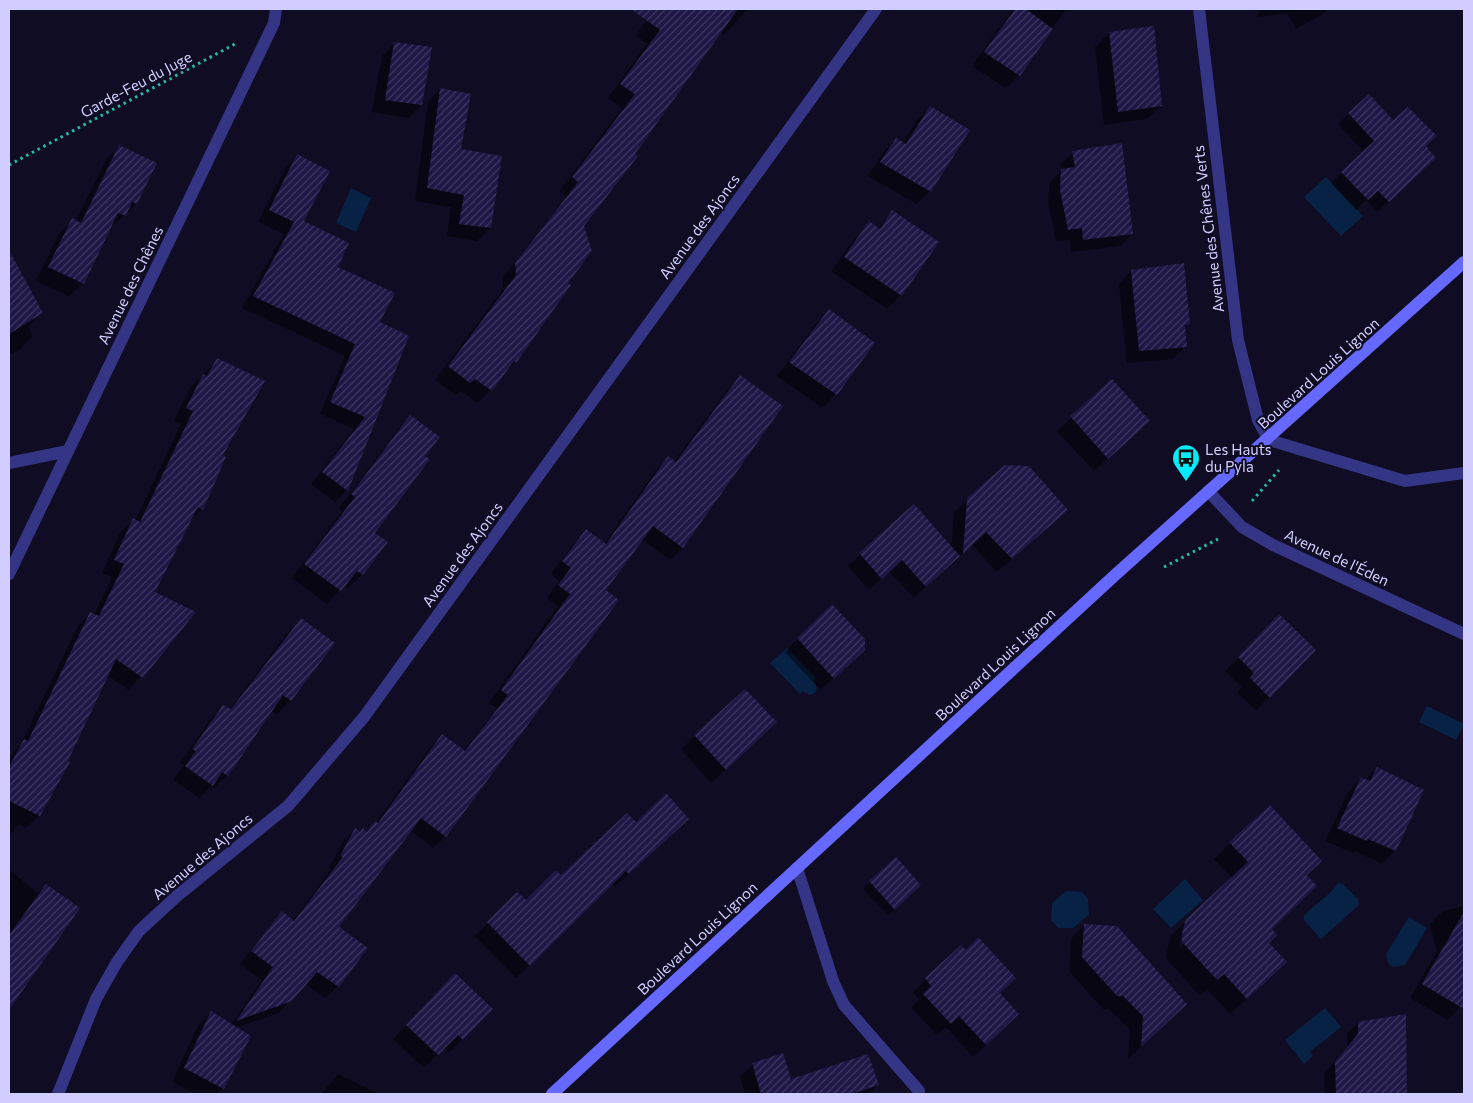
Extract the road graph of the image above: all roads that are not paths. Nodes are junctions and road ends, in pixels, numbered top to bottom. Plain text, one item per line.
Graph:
1 (276, 9) edge
2 (876, 9) edge
3 (1199, 9) edge
4 (1464, 262) edge
5 (1269, 440) junction
6 (68, 451) junction
7 (9, 463) edge
8 (1464, 473) edge
9 (1208, 491) junction
10 (9, 574) edge
11 (1464, 634) edge
12 (796, 868) junction
13 (919, 1091) dead end
14 (58, 1094) edge
15 (552, 1094) edge

1 - 6 street, Avenue des Chênes
2 - 14 street, Avenue des Ajoncs
3 - 5 street, Avenue des Chênes Verts
4 - 5 main road, Boulevard Louis Lignon
5 - 8 street
5 - 9 main road, Boulevard Louis Lignon
6 - 7 street
6 - 10 street, Avenue des Chênes
9 - 11 street, Avenue de l'Éden
9 - 12 main road, Boulevard Louis Lignon
12 - 13 street
12 - 15 main road, Boulevard Louis Lignon

